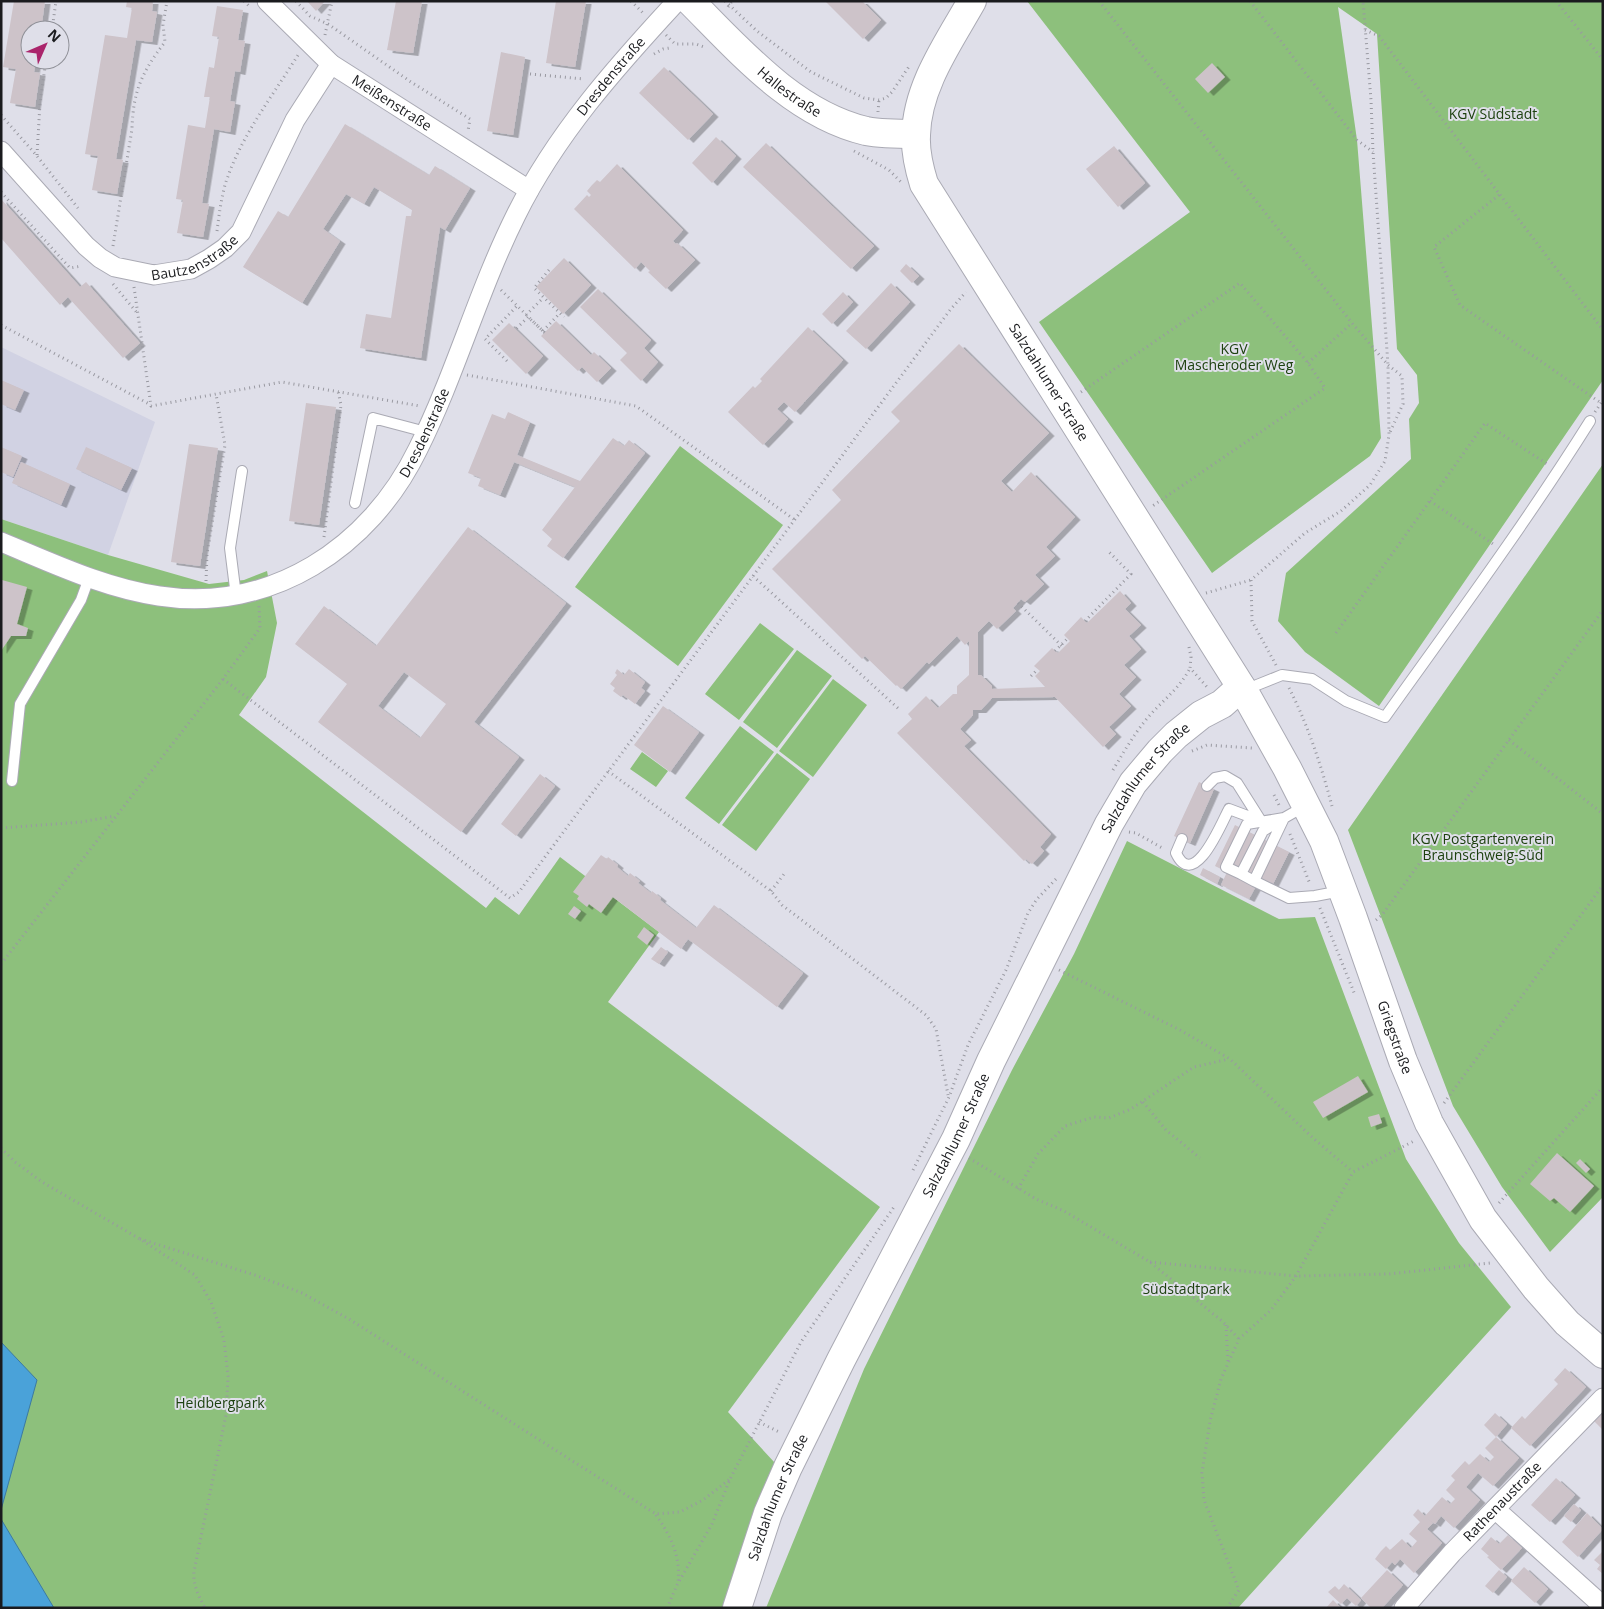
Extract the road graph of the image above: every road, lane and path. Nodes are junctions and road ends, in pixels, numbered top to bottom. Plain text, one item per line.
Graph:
1 (56, 1) edge
2 (167, 1) edge
3 (244, 1) edge
4 (296, 1) edge
5 (332, 1) edge
6 (677, 1) edge
7 (690, 1) edge
8 (725, 1) edge
9 (732, 1) edge
10 (972, 1) edge
11 (1099, 1) edge
12 (1250, 1) edge
13 (1363, 1) edge
14 (1556, 1) edge
15 (259, 5) edge
16 (729, 5) junction
17 (53, 20) edge
18 (328, 24) junction
19 (655, 25) junction
20 (1365, 30) junction
21 (692, 50) dead end
22 (1603, 60) edge
23 (325, 65) junction
24 (45, 70) edge
25 (590, 72) dead end
26 (530, 74) dead end
27 (584, 78) junction
28 (899, 83) dead end
29 (579, 86) dead end
30 (1, 115) edge
31 (468, 133) dead end
32 (916, 134) junction
33 (1, 150) edge
34 (1373, 152) junction
35 (859, 155) dead end
36 (37, 156) junction
37 (889, 170) dead end
38 (530, 190) junction
39 (1, 192) edge
40 (1499, 195) junction
41 (79, 210) dead end
42 (216, 239) dead end
43 (107, 240) dead end
44 (113, 246) junction
45 (118, 253) dead end
46 (89, 269) dead end
47 (549, 270) dead end
48 (117, 282) dead end
49 (134, 283) junction
50 (500, 289) dead end
51 (968, 290) dead end
52 (544, 297) junction
53 (517, 306) junction
54 (560, 313) junction
55 (138, 314) junction
56 (527, 316) junction
57 (564, 317) dead end
58 (1352, 323) junction
59 (1, 325) edge
60 (515, 330) dead end
61 (1603, 330) edge
62 (507, 361) dead end
63 (1308, 363) junction
64 (1388, 365) junction
65 (451, 372) junction
66 (338, 392) junction
67 (216, 394) junction
68 (1601, 403) dead end
69 (1063, 405) junction
70 (151, 406) junction
71 (423, 406) dead end
72 (1590, 421) dead end
73 (426, 432) junction
74 (1389, 435) junction
75 (242, 471) dead end
76 (1558, 472) junction
77 (1430, 501) junction
78 (356, 503) dead end
79 (795, 520) junction
80 (1136, 521) junction
81 (1, 542) edge
82 (1107, 550) dead end
83 (1504, 551) junction
84 (320, 562) junction
85 (753, 576) junction
86 (90, 578) junction
87 (1251, 580) junction
88 (259, 590) junction
89 (1200, 595) dead end
90 (236, 596) junction
91 (206, 599) junction
92 (1018, 603) dead end
93 (1603, 610) edge
94 (1085, 620) dead end
95 (1336, 633) dead end
96 (1068, 638) dead end
97 (1062, 646) junction
98 (1055, 651) dead end
99 (1190, 668) dead end
100 (1038, 669) dead end
101 (1282, 675) junction
102 (1031, 676) dead end
103 (223, 679) junction
104 (1243, 690) junction
105 (900, 710) dead end
106 (1509, 740) junction
107 (608, 771) junction
108 (1110, 776) dead end
109 (12, 781) dead end
110 (1207, 786) dead end
111 (1333, 807) dead end
112 (1295, 812) junction
113 (1603, 814) edge
114 (116, 816) junction
115 (1261, 821) junction
116 (1, 828) edge
117 (1127, 832) dead end
118 (1182, 839) dead end
119 (1178, 858) junction
120 (784, 874) dead end
121 (1241, 874) junction
122 (1058, 877) dead end
123 (1254, 881) junction
124 (1603, 885) edge
125 (1342, 890) junction
126 (771, 891) junction
127 (1374, 922) dead end
128 (1040, 961) junction
129 (1, 964) edge
130 (1230, 1059) junction
131 (1603, 1087) edge
132 (948, 1097) junction
133 (1143, 1102) junction
134 (950, 1105) dead end
135 (1429, 1123) junction
136 (956, 1138) junction
137 (1, 1148) edge
138 (1200, 1158) dead end
139 (1353, 1172) junction
140 (910, 1176) dead end
141 (1018, 1189) junction
142 (898, 1202) dead end
143 (1483, 1220) junction
144 (140, 1239) junction
145 (1150, 1262) junction
146 (1492, 1262) dead end
147 (1296, 1276) junction
148 (1226, 1325) junction
149 (1239, 1339) junction
150 (1603, 1354) edge
151 (1228, 1364) junction
152 (1603, 1398) edge
153 (730, 1479) junction
154 (1495, 1508) junction
155 (656, 1514) junction
156 (678, 1586) junction
157 (1603, 1606) edge
158 (205, 1608) edge
159 (667, 1608) edge
160 (737, 1608) edge
161 (1228, 1608) edge
162 (1404, 1608) edge

1 - 17 path
2 - 44 path
3 - 15 path
4 - 18 path
5 - 18 path
6 - 19 street, Dresdenstraße
7 - 32 main road, Hallestraße
8 - 16 path
9 - 16 path
10 - 32 main road, Salzdahlumer Straße
11 - 58 path
12 - 34 path
13 - 20 path
14 - 22 path
15 - 23 street, Meißenstraße
16 - 28 path
18 - 23 path
18 - 31 path
19 - 21 path
19 - 38 street, Dresdenstraße
20 - 34 path
20 - 40 path
23 - 38 street, Meißenstraße
23 - 42 path
23 - 49 street, Bautzenstraße
24 - 36 path
25 - 27 path
26 - 27 path
27 - 29 path
30 - 36 path
32 - 69 main road, Salzdahlumer Straße
33 - 49 street, Bautzenstraße
34 - 64 path
35 - 37 path
36 - 41 path
38 - 65 street, Dresdenstraße
39 - 46 path
40 - 61 path
40 - 68 path
43 - 44 path
44 - 45 path
47 - 52 path
48 - 55 path
49 - 55 path
50 - 53 path
51 - 79 path
52 - 54 path
52 - 56 path
53 - 56 path
53 - 62 path
54 - 56 path
54 - 57 path
55 - 70 path
56 - 60 path
58 - 63 path
58 - 64 path
59 - 70 path
63 - 69 path
63 - 80 path
64 - 74 path
64 - 74 path
65 - 73 street, Dresdenstraße
65 - 79 path
66 - 67 path
66 - 71 path
66 - 84 path
67 - 70 path
67 - 91 path
69 - 80 main road, Salzdahlumer Straße
72 - 76 lane
73 - 78 lane
73 - 84 street, Dresdenstraße
74 - 87 path
75 - 90 lane
76 - 77 path
76 - 83 lane
77 - 83 path
77 - 95 path
79 - 85 path
80 - 104 main road, Salzdahlumer Straße
81 - 86 street, Dresdenstraße
82 - 94 path
83 - 101 lane
84 - 88 street, Dresdenstraße
85 - 105 path
85 - 107 path
86 - 91 street, Dresdenstraße
86 - 109 lane
87 - 89 path
87 - 101 path
88 - 90 street, Dresdenstraße
88 - 103 path
90 - 91 street, Dresdenstraße
92 - 97 path
93 - 106 path
96 - 97 path
97 - 98 path
99 - 108 path
100 - 102 path
101 - 104 lane
101 - 111 path
103 - 107 path
103 - 114 path
104 - 112 main road, Griegstraße
104 - 128 main road, Salzdahlumer Straße
106 - 113 path
106 - 127 path
107 - 126 path
110 - 115 lane
112 - 115 lane
112 - 121 lane
112 - 123 lane
112 - 125 main road, Griegstraße
114 - 116 path
114 - 129 path
115 - 119 lane
115 - 121 lane
117 - 119 path
118 - 119 lane
120 - 126 path
121 - 123 lane
122 - 132 path
123 - 125 lane
124 - 135 path
125 - 135 main road, Griegstraße
126 - 132 path
128 - 130 path
128 - 136 main road, Salzdahlumer Straße
130 - 133 path
130 - 139 path
131 - 143 path
132 - 134 path
132 - 140 path
133 - 138 path
133 - 141 path
135 - 139 path
135 - 143 main road, Griegstraße
136 - 141 path
136 - 160 main road, Salzdahlumer Straße
137 - 144 path
139 - 147 path
141 - 145 path
142 - 153 path
143 - 150 main road, Griegstraße
144 - 155 path
144 - 158 path
145 - 147 path
145 - 148 path
146 - 147 path
147 - 149 path
148 - 149 path
148 - 151 path
149 - 151 path
151 - 161 path
152 - 154 street, Rathenaustraße
153 - 155 path
153 - 156 path
154 - 157 street
154 - 162 street, Rathenaustraße
155 - 156 path
156 - 159 path

